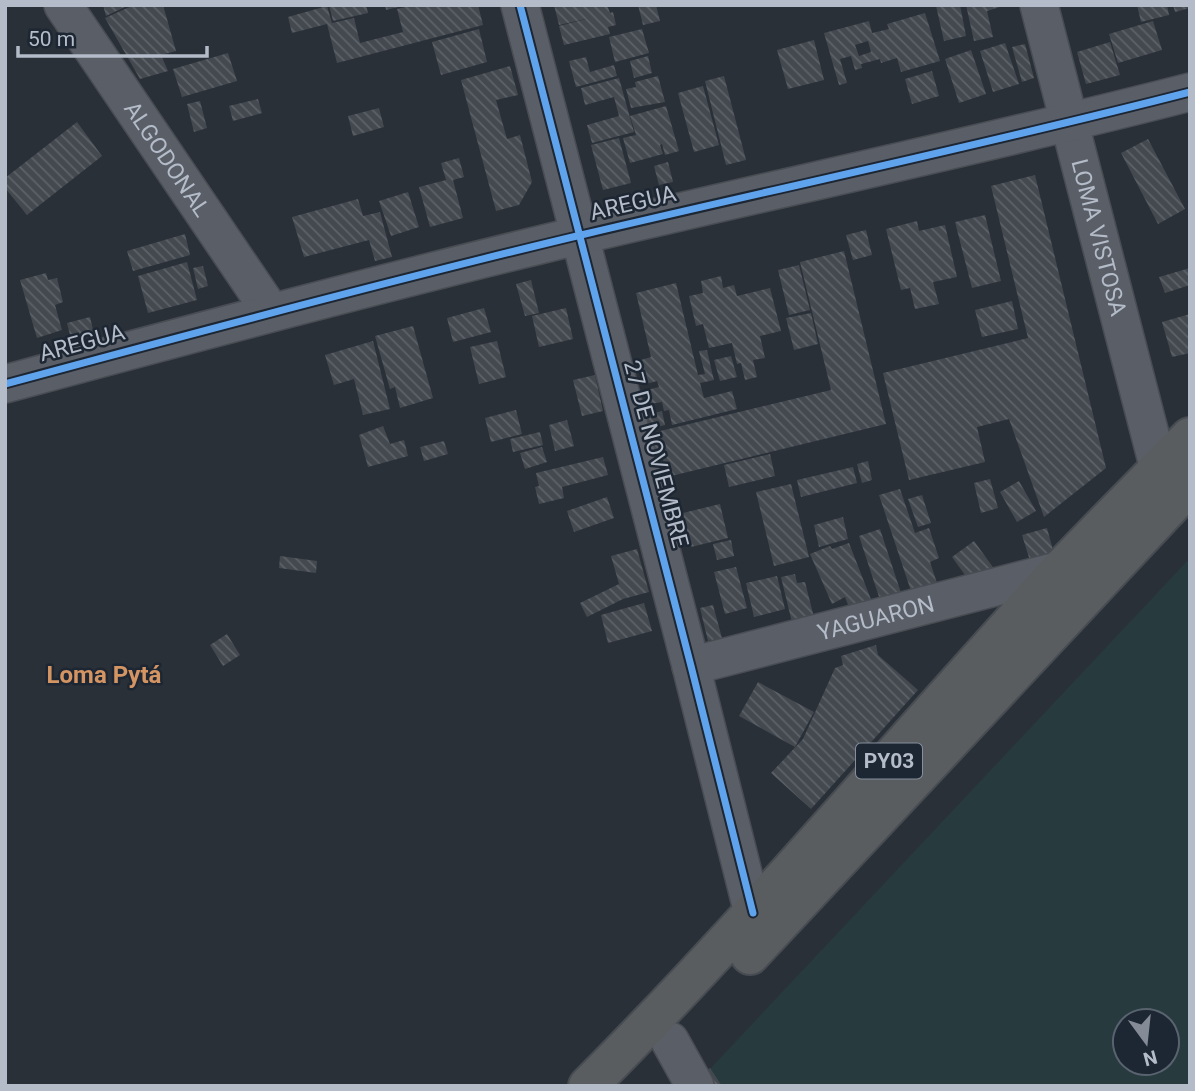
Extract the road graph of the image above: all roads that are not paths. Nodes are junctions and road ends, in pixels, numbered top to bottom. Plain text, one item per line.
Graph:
1 (63, 5) edge
2 (520, 5) edge
3 (1039, 5) edge
4 (1190, 92) edge
5 (1068, 123) junction
6 (580, 235) junction
7 (271, 312) junction
8 (5, 384) edge
9 (1190, 437) edge
10 (1174, 477) edge
11 (1061, 570) junction
12 (691, 666) junction
13 (753, 913) junction
14 (670, 1041) junction
15 (588, 1086) edge
16 (625, 1086) edge
17 (695, 1086) edge

1 - 7 street, ALGODONAL
2 - 6 street, 27 DE NOVIEMBRE
3 - 5 street, LOMA VISTOSA
4 - 5 street, AREGUA
5 - 6 street, AREGUA
5 - 10 street, LOMA VISTOSA
6 - 7 street, AREGUA
6 - 12 street, 27 DE NOVIEMBRE
7 - 8 street, AREGUA
9 - 10 highway, PY03
10 - 11 highway, PY03
10 - 14 highway, PY03
11 - 12 street, YAGUARON
11 - 13 highway, PY03
12 - 13 street, 27 DE NOVIEMBRE
13 - 15 highway, PY03
14 - 16 highway, PY03
14 - 17 street

